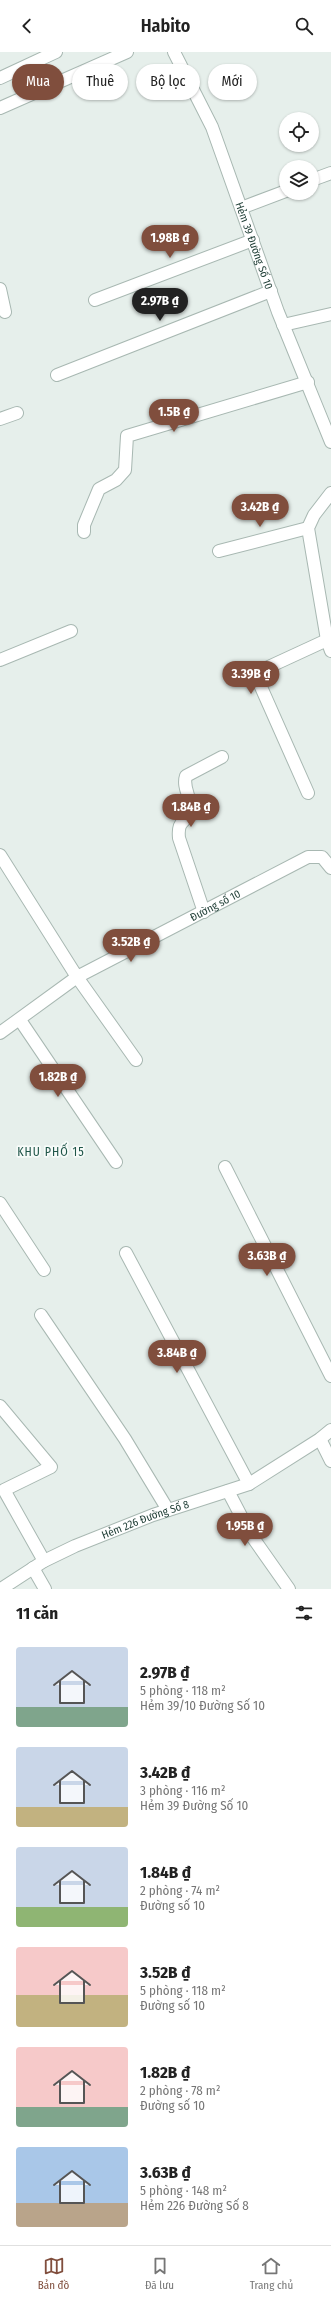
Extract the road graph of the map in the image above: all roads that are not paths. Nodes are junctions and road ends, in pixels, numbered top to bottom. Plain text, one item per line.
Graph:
1 (56, 52) edge
2 (127, 52) edge
3 (174, 52) edge
4 (0, 78) edge
5 (0, 108) edge
6 (331, 173) edge
7 (319, 177) edge
8 (279, 194) edge
9 (241, 208) junction
10 (253, 240) junction
11 (0, 288) edge
12 (271, 291) junction
13 (95, 300) dead end
14 (5, 312) dead end
15 (331, 314) edge
16 (284, 325) junction
17 (57, 375) dead end
18 (308, 382) junction
19 (17, 413) dead end
20 (0, 419) edge
21 (331, 442) edge
22 (331, 494) edge
23 (308, 528) junction
24 (84, 532) dead end
25 (219, 551) dead end
26 (71, 630) dead end
27 (329, 645) edge
28 (0, 660) edge
29 (222, 757) dead end
30 (308, 793) dead end
31 (0, 855) edge
32 (331, 868) edge
33 (204, 912) junction
34 (77, 977) junction
35 (20, 1020) junction
36 (0, 1033) edge
37 (136, 1060) dead end
38 (116, 1162) dead end
39 (225, 1168) dead end
40 (0, 1203) edge
41 (126, 1253) dead end
42 (44, 1270) dead end
43 (41, 1315) dead end
44 (331, 1376) edge
45 (0, 1406) edge
46 (331, 1430) edge
47 (320, 1439) junction
48 (331, 1461) edge
49 (250, 1484) junction
50 (228, 1491) junction
51 (168, 1510) junction
52 (44, 1561) junction
53 (33, 1568) junction
54 (1, 1589) edge
55 (45, 1589) edge
56 (289, 1589) edge

1 - 4 street
2 - 5 street
3 - 9 street, Hẻm 39 Đường Số 10
6 - 7 street
8 - 9 street
9 - 10 street, Hẻm 39 Đường Số 10
10 - 12 street, Hẻm 39 Đường Số 10
10 - 13 street
11 - 14 street
12 - 16 street, Hẻm 39 Đường Số 10
12 - 17 street
15 - 16 street
16 - 18 street, Hẻm 39 Đường Số 10
18 - 21 street, Hẻm 39 Đường Số 10
18 - 24 street
19 - 20 street
22 - 23 street
23 - 25 street
23 - 27 street
26 - 28 street
27 - 30 street
29 - 33 street
31 - 34 street
32 - 33 street, Đường số 10
33 - 34 street, Đường số 10
34 - 35 street, Đường số 10
34 - 37 street
35 - 36 street, Đường số 10
35 - 38 street
39 - 44 street
40 - 42 street
41 - 49 street
43 - 51 street
45 - 52 street
46 - 47 street, Hẻm 226 Đường Số 8
47 - 48 street
47 - 49 street, Hẻm 226 Đường Số 8
49 - 50 street, Hẻm 226 Đường Số 8
50 - 51 street, Hẻm 226 Đường Số 8
50 - 56 street
51 - 52 street, Hẻm 226 Đường Số 8
52 - 53 street, Hẻm 226 Đường Số 8
53 - 54 street, Hẻm 226 Đường Số 8
53 - 55 street

